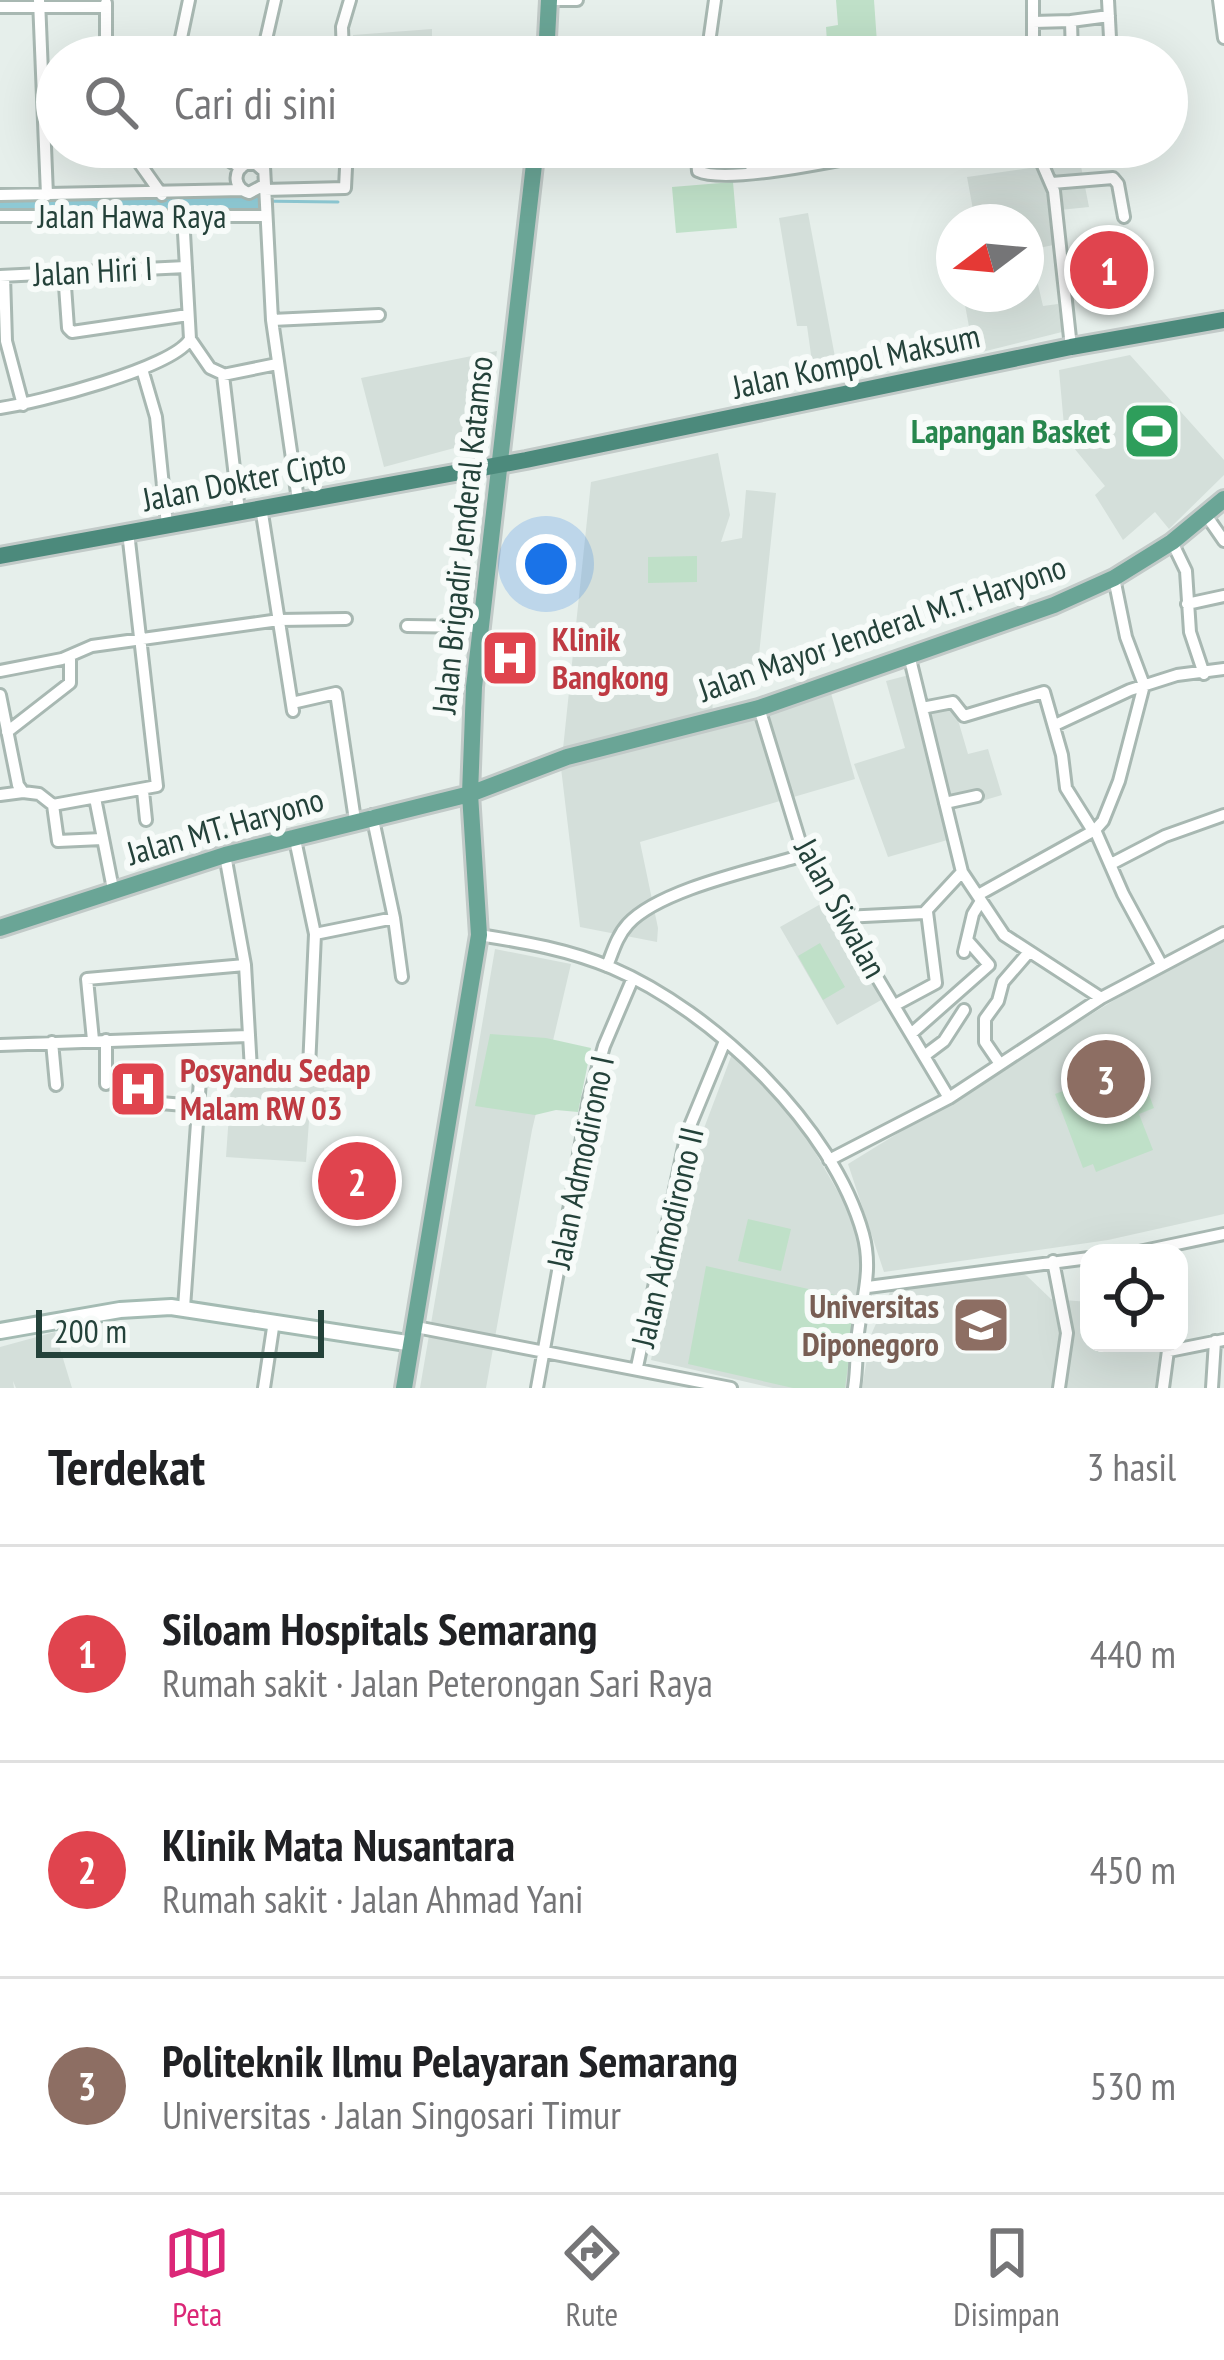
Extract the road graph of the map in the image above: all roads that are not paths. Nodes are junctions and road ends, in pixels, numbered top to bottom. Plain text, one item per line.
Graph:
1 (189, 0) edge
2 (275, 0) edge
3 (350, 0) edge
4 (577, 0) edge
5 (715, 0) edge
6 (1033, 0) edge
7 (1108, 0) edge
8 (1219, 0) edge
9 (552, 1) edge
10 (39, 3) edge
11 (106, 3) edge
12 (0, 7) edge
13 (1109, 16) junction
14 (1071, 21) junction
15 (1033, 22) junction
16 (40, 36) edge
17 (106, 36) edge
18 (181, 36) edge
19 (265, 36) edge
20 (342, 36) edge
21 (548, 36) edge
22 (710, 36) edge
23 (1033, 36) edge
24 (1071, 36) edge
25 (1110, 36) edge
26 (1224, 38) edge
27 (46, 168) edge
28 (141, 168) edge
29 (241, 168) edge
30 (254, 168) edge
31 (263, 168) edge
32 (346, 168) edge
33 (534, 168) edge
34 (699, 168) edge
35 (752, 168) edge
36 (777, 168) edge
37 (1045, 168) edge
38 (143, 171) junction
39 (752, 172) junction
40 (1052, 183) junction
41 (243, 190) junction
42 (138, 194) junction
43 (264, 194) junction
44 (0, 195) edge
45 (47, 195) junction
46 (162, 195) junction
47 (183, 215) junction
48 (0, 216) edge
49 (1124, 217) dead end
50 (186, 267) junction
51 (64, 272) junction
52 (2, 276) edge
53 (188, 315) junction
54 (379, 315) dead end
55 (272, 320) junction
56 (1224, 320) edge
57 (3, 342) edge
58 (186, 344) junction
59 (1071, 347) junction
60 (277, 364) junction
61 (142, 369) junction
62 (224, 374) junction
63 (23, 405) junction
64 (0, 408) edge
65 (500, 462) junction
66 (298, 500) junction
67 (1224, 500) edge
68 (261, 507) junction
69 (239, 511) junction
70 (1206, 515) junction
71 (167, 525) junction
72 (128, 532) junction
73 (1224, 541) edge
74 (1172, 542) junction
75 (0, 556) edge
76 (1114, 578) junction
77 (1224, 596) edge
78 (1187, 604) junction
79 (279, 620) junction
80 (346, 620) dead end
81 (407, 626) dead end
82 (480, 627) junction
83 (142, 642) junction
84 (909, 655) junction
85 (70, 656) junction
86 (1224, 669) edge
87 (0, 670) edge
88 (1204, 674) junction
89 (1144, 685) junction
90 (0, 695) edge
91 (759, 708) junction
92 (922, 708) junction
93 (1055, 724) junction
94 (5, 732) edge
95 (23, 791) junction
96 (143, 791) junction
97 (470, 794) junction
98 (0, 796) edge
99 (976, 796) dead end
100 (95, 799) junction
101 (945, 803) junction
102 (53, 806) junction
103 (1224, 815) edge
104 (363, 818) junction
105 (146, 820) dead end
106 (1094, 831) junction
107 (294, 835) junction
108 (102, 839) junction
109 (225, 855) junction
110 (804, 855) junction
111 (1112, 864) junction
112 (962, 872) junction
113 (113, 889) junction
114 (980, 898) junction
115 (927, 912) junction
116 (394, 917) junction
117 (844, 917) junction
118 (0, 928) edge
119 (479, 933) junction
120 (1224, 933) edge
121 (314, 934) junction
122 (1029, 952) junction
123 (1161, 964) junction
124 (245, 965) junction
125 (607, 966) junction
126 (402, 977) dead end
127 (633, 977) junction
128 (1101, 998) junction
129 (895, 1005) junction
130 (964, 1010) dead end
131 (911, 1033) junction
132 (248, 1036) junction
133 (99, 1040) junction
134 (725, 1041) junction
135 (52, 1042) junction
136 (0, 1045) edge
137 (925, 1055) junction
138 (1000, 1064) junction
139 (250, 1070) junction
140 (56, 1084) dead end
141 (106, 1084) dead end
142 (949, 1098) junction
143 (137, 1101) dead end
144 (196, 1106) junction
145 (829, 1160) junction
146 (1224, 1234) edge
147 (1188, 1244) edge
148 (1080, 1259) edge
149 (1053, 1262) junction
150 (868, 1287) junction
151 (184, 1308) junction
152 (274, 1321) junction
153 (0, 1331) edge
154 (412, 1335) junction
155 (1220, 1341) edge
156 (1188, 1345) edge
157 (541, 1351) junction
158 (1168, 1352) edge
159 (637, 1367) junction
160 (264, 1388) edge
161 (401, 1388) edge
162 (537, 1388) edge
163 (731, 1388) edge
164 (854, 1388) edge
165 (1059, 1388) edge
166 (1163, 1388) edge
167 (1212, 1388) edge

1 - 18 street
2 - 19 street
3 - 20 street
4 - 9 street
5 - 22 street
6 - 15 street
7 - 13 street
8 - 26 street
9 - 21 main road
10 - 11 street
10 - 12 street
10 - 16 street
11 - 17 street
13 - 14 street
13 - 25 street
14 - 15 street
14 - 24 street
15 - 23 street
27 - 45 street
28 - 38 street
29 - 41 street
30 - 43 street
31 - 43 street
32 - 43 street
33 - 65 main road, Jalan Brigadir Jenderal Katamso
34 - 39 street
35 - 39 street
36 - 39 street
37 - 40 street
38 - 42 street
38 - 46 street
40 - 49 street
40 - 59 street
41 - 43 street
41 - 46 street
42 - 45 street
42 - 46 street
43 - 47 street, Jalan Hawa Raya
43 - 55 street
44 - 45 street
47 - 48 street, Jalan Hawa Raya
47 - 50 street
50 - 51 street, Jalan Hiri I
50 - 53 street
51 - 52 street, Jalan Hiri I
51 - 53 street
52 - 57 street
53 - 58 street
54 - 55 street
55 - 60 street
56 - 59 highway, Jalan Kompol Maksum
57 - 63 street
58 - 61 street
58 - 62 street
59 - 65 highway, Jalan Kompol Maksum
60 - 62 street
60 - 66 street
61 - 63 street
61 - 71 street
62 - 69 street
63 - 64 street
65 - 66 highway, Jalan Dokter Cipto
65 - 82 main road, Jalan Brigadir Jenderal Katamso
66 - 68 highway, Jalan Dokter Cipto
67 - 70 main road, Jalan Mayor Jenderal M.T. Haryono
68 - 69 highway, Jalan Dokter Cipto
68 - 79 street
69 - 71 highway, Jalan Dokter Cipto
70 - 73 street
70 - 74 main road, Jalan Mayor Jenderal M.T. Haryono
71 - 72 highway, Jalan Dokter Cipto
72 - 75 highway, Jalan Dokter Cipto
72 - 83 street
74 - 76 main road, Jalan Mayor Jenderal M.T. Haryono
74 - 78 street
76 - 84 main road, Jalan Mayor Jenderal M.T. Haryono
76 - 89 street
77 - 78 street
78 - 88 street
79 - 80 street
79 - 83 street
79 - 104 street
81 - 82 street
82 - 97 main road, Jalan Brigadir Jenderal Katamso
83 - 85 street
83 - 96 street
84 - 91 main road, Jalan Mayor Jenderal M.T. Haryono
84 - 92 street
85 - 87 street
85 - 94 street
86 - 88 street
88 - 89 street
89 - 93 street
89 - 106 street
90 - 94 street
91 - 97 main road, Jalan Mayor Jenderal M.T. Haryono
91 - 110 street, Jalan Siwalan
92 - 93 street
92 - 101 street
93 - 106 street
94 - 95 street
95 - 98 street
95 - 102 street
96 - 100 street
96 - 105 street
97 - 104 main road, Jalan MT. Haryono
97 - 119 main road, Jalan Brigadir Jenderal Katamso
99 - 101 street
100 - 102 street
100 - 108 street
101 - 112 street
102 - 108 street
103 - 111 street
104 - 107 main road, Jalan MT. Haryono
104 - 116 street
106 - 111 street
106 - 114 street
107 - 109 main road, Jalan MT. Haryono
107 - 121 street
108 - 113 street
109 - 113 main road, Jalan MT. Haryono
109 - 124 street
110 - 117 street, Jalan Siwalan
110 - 125 street
111 - 123 street
112 - 114 street
112 - 115 street
113 - 118 main road, Jalan MT. Haryono
114 - 122 street
114 - 131 street
115 - 117 street
115 - 129 street
116 - 121 street
116 - 126 street
117 - 129 street, Jalan Siwalan
119 - 125 street
119 - 154 main road, Jalan Brigadir Jenderal Katamso
120 - 123 street
121 - 139 street
122 - 128 street
122 - 138 street
123 - 128 street
124 - 132 street
124 - 133 street
125 - 127 street
127 - 134 street
127 - 157 street, Jalan Admodirono I
128 - 138 street
129 - 131 street, Jalan Siwalan
130 - 137 street
131 - 137 street, Jalan Siwalan
132 - 133 street
132 - 139 street
133 - 135 street
133 - 141 street
134 - 145 street
134 - 159 street, Jalan Admodirono II
135 - 136 street
135 - 140 street
137 - 142 street, Jalan Siwalan
138 - 142 street
139 - 144 street
142 - 145 street
143 - 144 street
144 - 151 street
145 - 150 street
146 - 147 street
148 - 149 street
149 - 150 street
149 - 165 street
150 - 164 street
151 - 152 main road
151 - 153 main road
152 - 154 main road
152 - 160 street
154 - 157 street
154 - 161 main road, Jalan Brigadir Jenderal Katamso
155 - 156 street
155 - 167 street
157 - 159 street
157 - 162 street, Jalan Admodirono I
158 - 166 street
159 - 163 street

